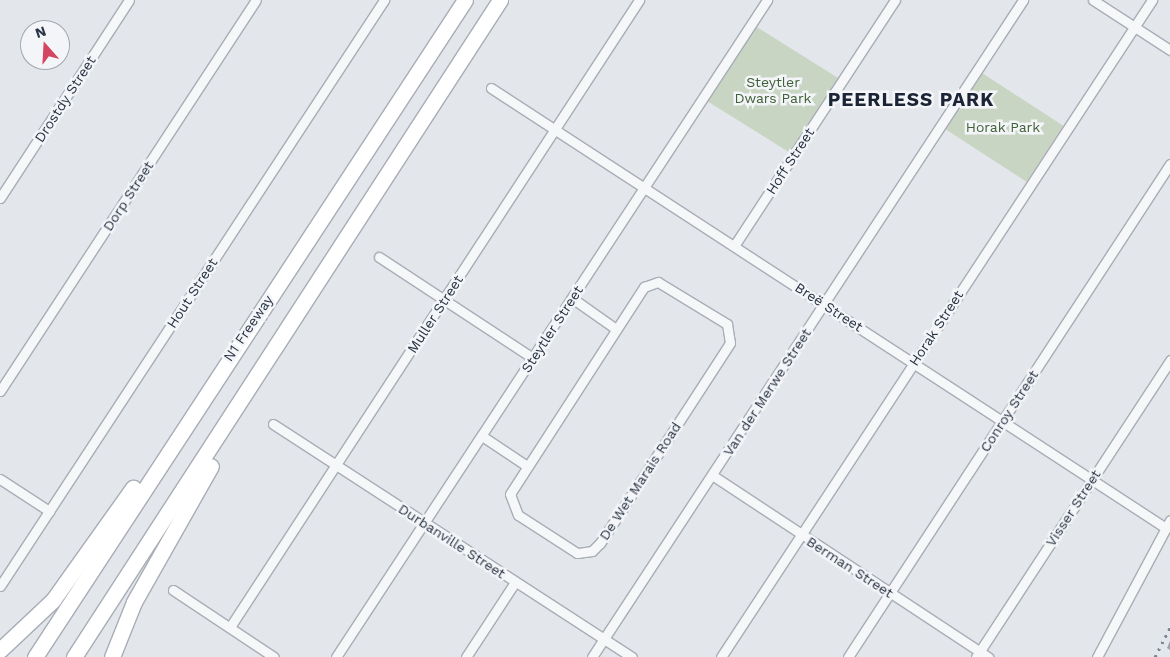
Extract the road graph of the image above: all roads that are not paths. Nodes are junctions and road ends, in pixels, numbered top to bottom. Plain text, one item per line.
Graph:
1 (129, 0) edge
2 (256, 0) edge
3 (465, 0) edge
4 (500, 0) edge
5 (639, 0) edge
6 (767, 0) edge
7 (895, 0) edge
8 (1023, 0) edge
9 (1093, 0) edge
10 (1152, 0) edge
11 (379, 2) edge
12 (1135, 27) junction
13 (1170, 50) edge
14 (491, 88) dead end
15 (555, 128) junction
16 (1170, 164) edge
17 (644, 188) junction
18 (0, 198) edge
19 (734, 246) junction
20 (379, 257) dead end
21 (572, 298) junction
22 (444, 300) junction
23 (825, 304) junction
24 (616, 329) junction
25 (533, 358) junction
26 (1170, 360) edge
27 (913, 363) junction
28 (251, 387) junction
29 (208, 388) junction
30 (0, 391) edge
31 (1002, 422) junction
32 (273, 424) dead end
33 (482, 436) junction
34 (335, 466) junction
35 (527, 466) junction
36 (712, 475) junction
37 (0, 479) edge
38 (1091, 480) junction
39 (49, 511) junction
40 (425, 522) junction
41 (1168, 524) edge
42 (801, 535) junction
43 (515, 582) junction
44 (0, 586) edge
45 (173, 590) dead end
46 (890, 593) junction
47 (230, 627) junction
48 (604, 638) junction
49 (0, 650) edge
50 (978, 654) edge
51 (35, 657) edge
52 (74, 657) edge
53 (112, 657) edge
54 (274, 657) edge
55 (336, 657) edge
56 (466, 657) edge
57 (592, 657) edge
58 (632, 657) edge
59 (721, 657) edge
60 (848, 657) edge
61 (988, 657) edge
62 (1097, 657) edge

1 - 18 street, Drostdy Street
2 - 30 street, Dorp Street
3 - 29 highway, N1 Freeway
4 - 28 highway
5 - 15 street, Muller Street
6 - 17 street, Steytler Street
7 - 19 street, Hoff Street
8 - 23 street, Van der Merwe Street
9 - 12 street
10 - 12 street, Horak Street
11 - 39 street, Hout Street
12 - 13 street
12 - 27 street, Horak Street
14 - 15 street, Breë Street
15 - 17 street, Breë Street
15 - 22 street, Muller Street
16 - 31 street, Conroy Street
17 - 19 street, Breë Street
17 - 21 street, Steytler Street
19 - 23 street, Breë Street
20 - 22 street
21 - 24 street
21 - 25 street, Steytler Street
22 - 25 street
22 - 34 street, Muller Street
23 - 27 street, Breë Street
23 - 36 street, Van der Merwe Street
24 - 35 street, De Wet Marais Road
24 - 35 street, De Wet Marais Road
25 - 33 street, Steytler Street
26 - 38 street, Visser Street
27 - 31 street, Breë Street
27 - 42 street, Horak Street
28 - 52 highway
28 - 53 highway
29 - 49 highway
29 - 51 highway, N1 Freeway
31 - 38 street, Breë Street
31 - 46 street, Conroy Street
32 - 34 street, Durbanville Street
33 - 35 street
33 - 40 street, Steytler Street
34 - 40 street, Durbanville Street
34 - 47 street, Muller Street
36 - 42 street, Berman Street
36 - 48 street, Van der Merwe Street
37 - 39 street
38 - 41 street, Breë Street
38 - 50 street, Visser Street
39 - 44 street, Hout Street
40 - 43 street, Durbanville Street
40 - 55 street, Steytler Street
41 - 62 street
42 - 46 street, Berman Street
42 - 59 street, Horak Street
43 - 48 street, Durbanville Street
43 - 56 street
45 - 47 street
46 - 50 street, Berman Street
46 - 60 street, Conroy Street
47 - 54 street
48 - 57 street, Van der Merwe Street
48 - 58 street, Durbanville Street
50 - 61 street, Berman Street

